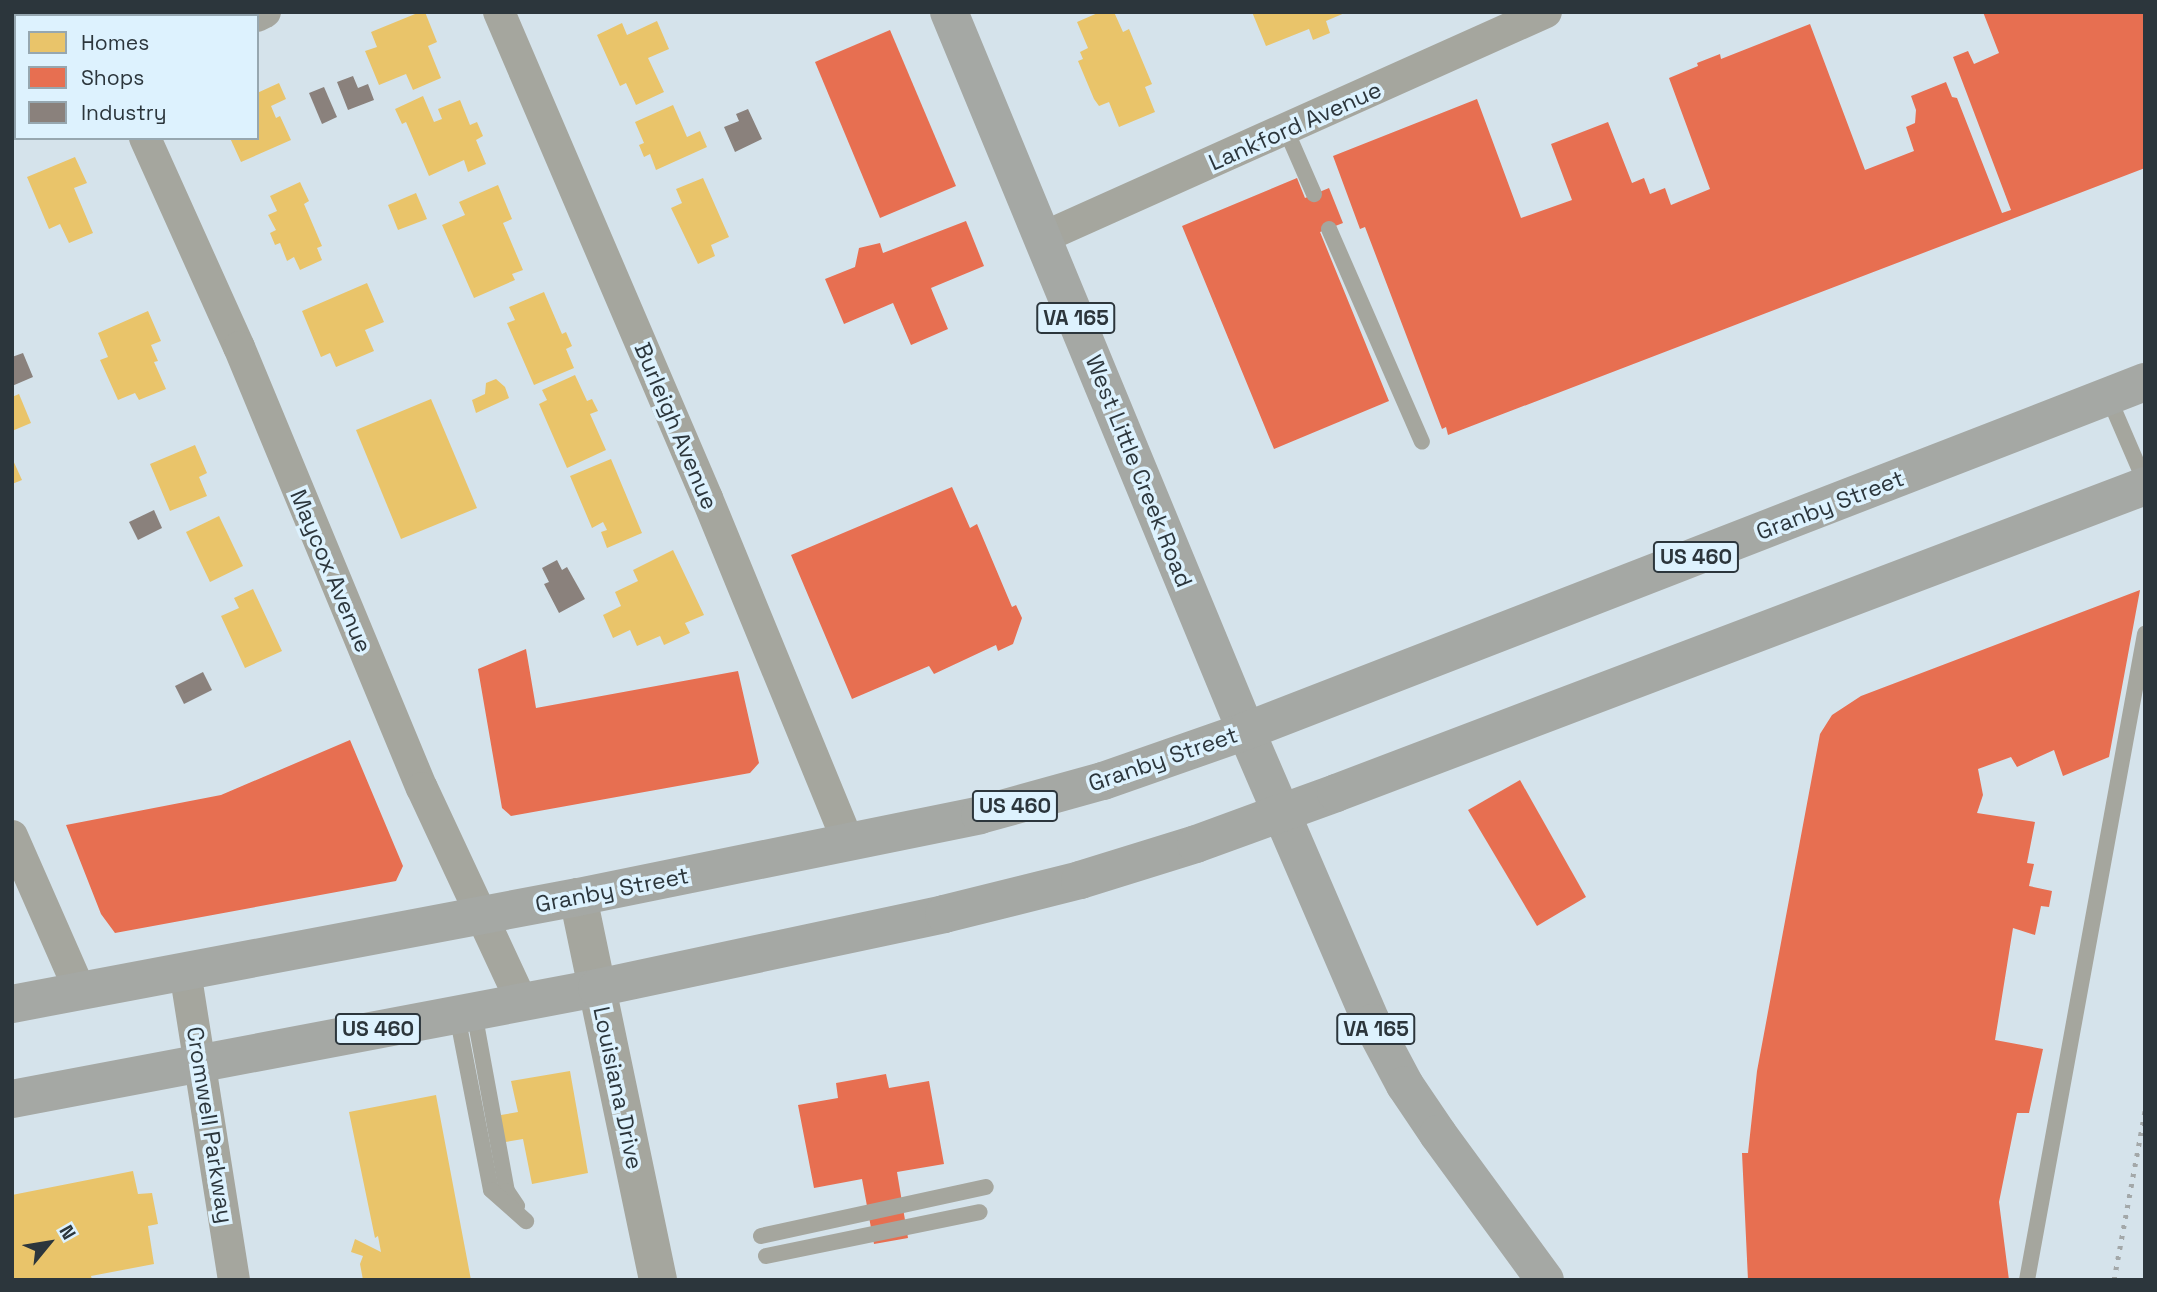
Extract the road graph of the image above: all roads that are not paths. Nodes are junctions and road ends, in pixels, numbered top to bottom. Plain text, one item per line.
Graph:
1 (499, 12) edge
2 (949, 12) edge
3 (1546, 12) edge
4 (1500, 22) edge
5 (1286, 130) junction
6 (146, 140) edge
7 (1314, 194) dead end
8 (1329, 229) dead end
9 (1044, 237) junction
10 (2145, 382) edge
11 (2108, 396) junction
12 (1422, 442) dead end
13 (2145, 484) edge
14 (2145, 634) edge
15 (1246, 731) junction
16 (1281, 813) junction
17 (12, 836) edge
18 (848, 842) junction
19 (578, 897) junction
20 (482, 915) junction
21 (185, 971) junction
22 (597, 988) junction
23 (80, 991) junction
24 (522, 1002) junction
25 (12, 1004) edge
26 (466, 1013) junction
27 (200, 1063) junction
28 (12, 1099) edge
29 (986, 1187) dead end
30 (980, 1212) dead end
31 (526, 1221) dead end
32 (761, 1236) dead end
33 (766, 1256) dead end
34 (1535, 1273) edge
35 (234, 1280) edge
36 (658, 1280) edge
37 (2027, 1280) edge

1 - 18 street, Burleigh Avenue
2 - 9 main road, West Little Creek Road / VA 165
3 - 4 street, Lankford Avenue
4 - 5 street, Lankford Avenue
5 - 7 lane
5 - 9 street, Lankford Avenue
6 - 20 street, Maycox Avenue
8 - 12 lane
9 - 15 main road, West Little Creek Road / VA 165
10 - 11 main road, Granby Street / US 460
11 - 13 lane
11 - 15 main road, Granby Street / US 460
13 - 16 main road, US 460
14 - 37 lane
15 - 16 main road, West Little Creek Road / VA 165
15 - 18 main road, Granby Street / US 460
16 - 22 main road, US 460
16 - 34 main road, VA 165
17 - 23 street
18 - 19 main road, Granby Street / US 460
19 - 20 main road, Granby Street / US 460
19 - 22 street, Louisiana Drive
20 - 21 main road, Granby Street / US 460
20 - 24 street, Maycox Avenue
21 - 23 main road, Granby Street / US 460
21 - 27 street, Cromwell Parkway
22 - 24 main road, US 460
22 - 36 street, Louisiana Drive
23 - 25 main road, Granby Street / US 460
24 - 26 main road, US 460
26 - 27 main road, US 460
26 - 31 lane
27 - 28 main road, US 460
27 - 35 street, Cromwell Parkway
29 - 32 lane
30 - 33 lane

